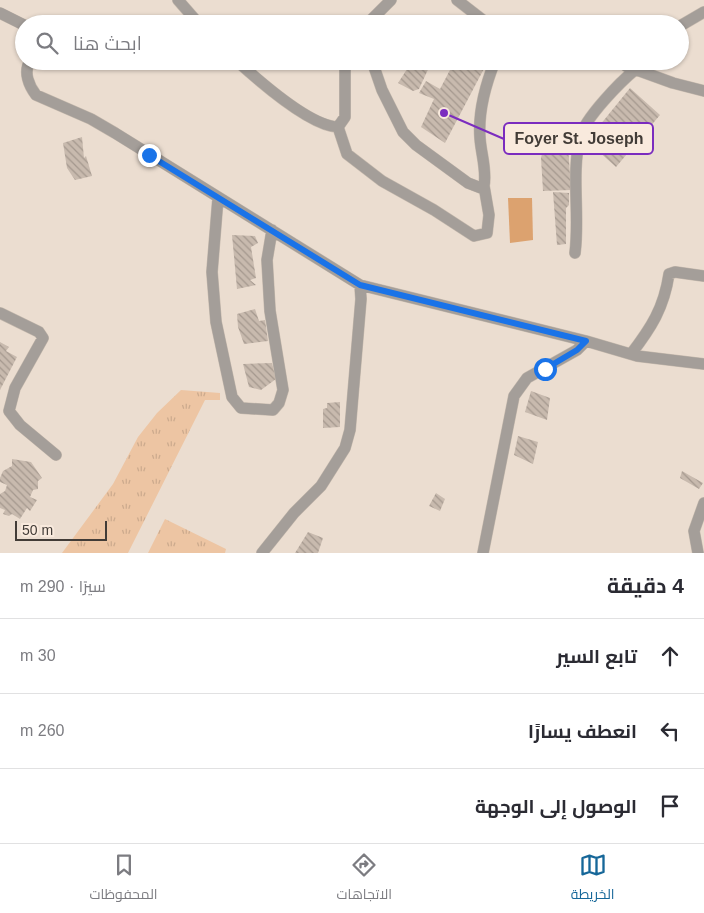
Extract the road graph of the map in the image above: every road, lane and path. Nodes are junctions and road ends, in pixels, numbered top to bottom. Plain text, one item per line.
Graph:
1 (178, 0) edge
2 (391, 0) edge
3 (457, 0) edge
4 (704, 12) edge
5 (0, 13) edge
6 (191, 15) edge
7 (376, 15) edge
8 (476, 15) edge
9 (15, 20) edge
10 (689, 21) edge
11 (27, 70) edge
12 (248, 70) edge
13 (345, 70) edge
14 (375, 70) edge
15 (491, 70) edge
16 (635, 70) edge
17 (639, 70) edge
18 (704, 91) edge
19 (338, 127) junction
20 (484, 186) junction
21 (218, 198) junction
22 (272, 230) junction
23 (575, 253) dead end
24 (704, 276) edge
25 (360, 285) junction
26 (0, 313) edge
27 (586, 341) junction
28 (631, 354) junction
29 (704, 364) edge
30 (56, 455) dead end
31 (704, 504) edge
32 (262, 553) edge
33 (483, 553) edge
34 (698, 553) edge

1 - 6 street
2 - 7 street
3 - 8 street
4 - 10 street
5 - 9 street
11 - 21 street
12 - 19 street
13 - 19 street
14 - 20 street
15 - 20 street
16 - 23 street
17 - 18 street
19 - 20 street
21 - 22 street
21 - 22 street
22 - 25 street
24 - 28 street
25 - 27 street
25 - 32 street
26 - 30 street
27 - 28 street
27 - 33 street
28 - 29 street
31 - 34 street

